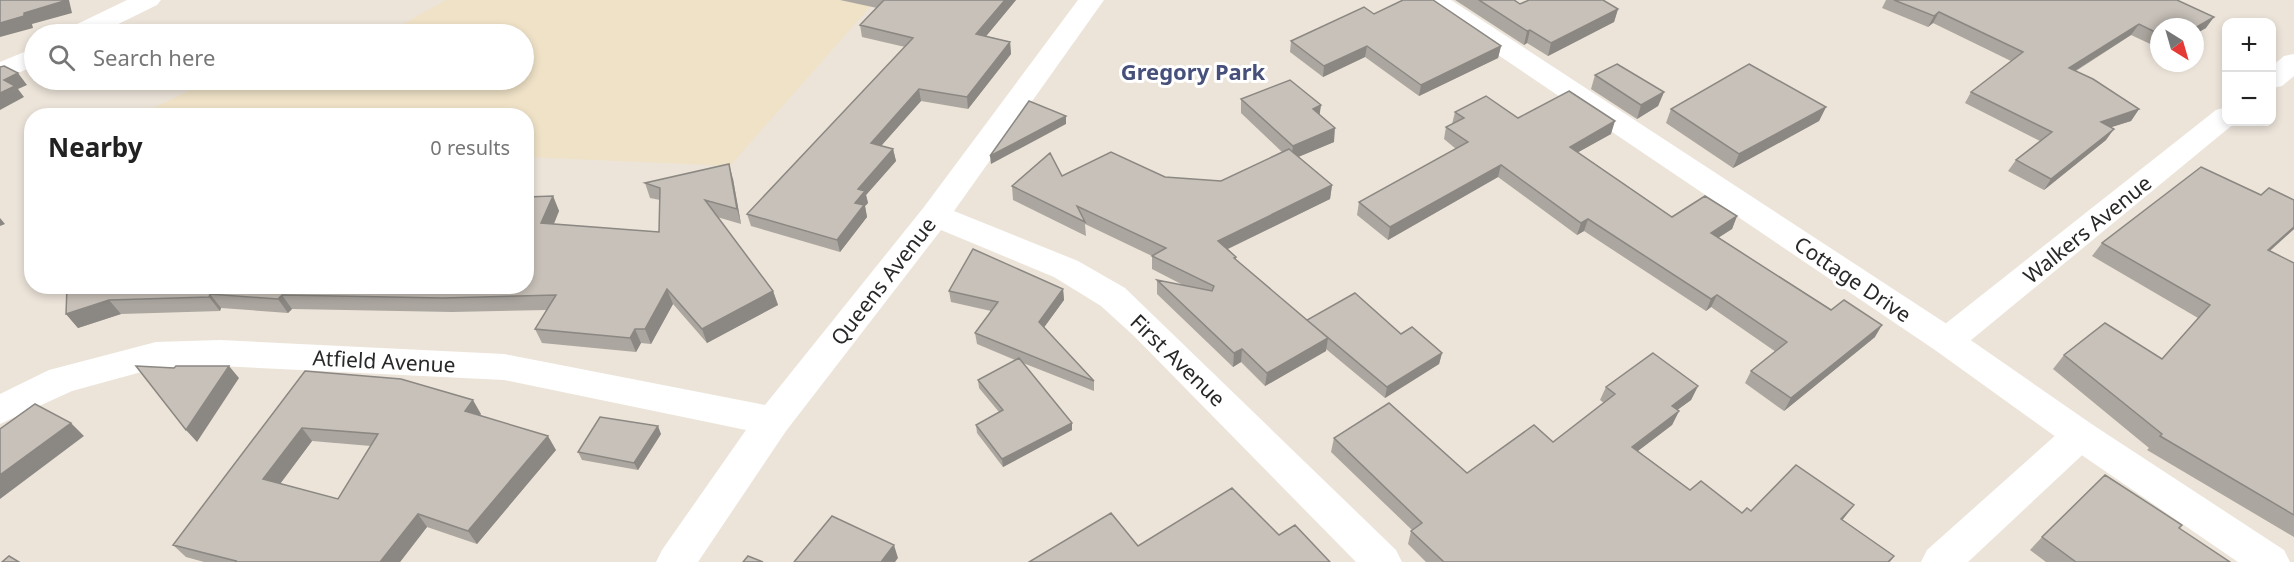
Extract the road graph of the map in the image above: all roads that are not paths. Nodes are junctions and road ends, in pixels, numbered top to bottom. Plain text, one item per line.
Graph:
1 (148, 0) edge
2 (1091, 0) edge
3 (1433, 0) edge
4 (99, 24) edge
5 (24, 61) edge
6 (2294, 62) edge
7 (0, 73) edge
8 (2276, 76) edge
9 (2222, 120) edge
10 (935, 216) junction
11 (1947, 341) junction
12 (0, 410) edge
13 (773, 421) junction
14 (2080, 435) junction
15 (676, 562) edge
16 (1382, 562) edge
17 (1941, 562) edge
18 (2270, 562) edge

1 - 4 street
2 - 10 street, Queens Avenue
3 - 11 street, Cottage Drive
5 - 7 street
6 - 8 street
9 - 11 street, Walkers Avenue
10 - 13 street, Queens Avenue
10 - 16 street, First Avenue
11 - 14 street, Cottage Drive
12 - 13 street, Atfield Avenue
13 - 15 street, Queens Avenue
14 - 17 street
14 - 18 street, Cottage Drive

